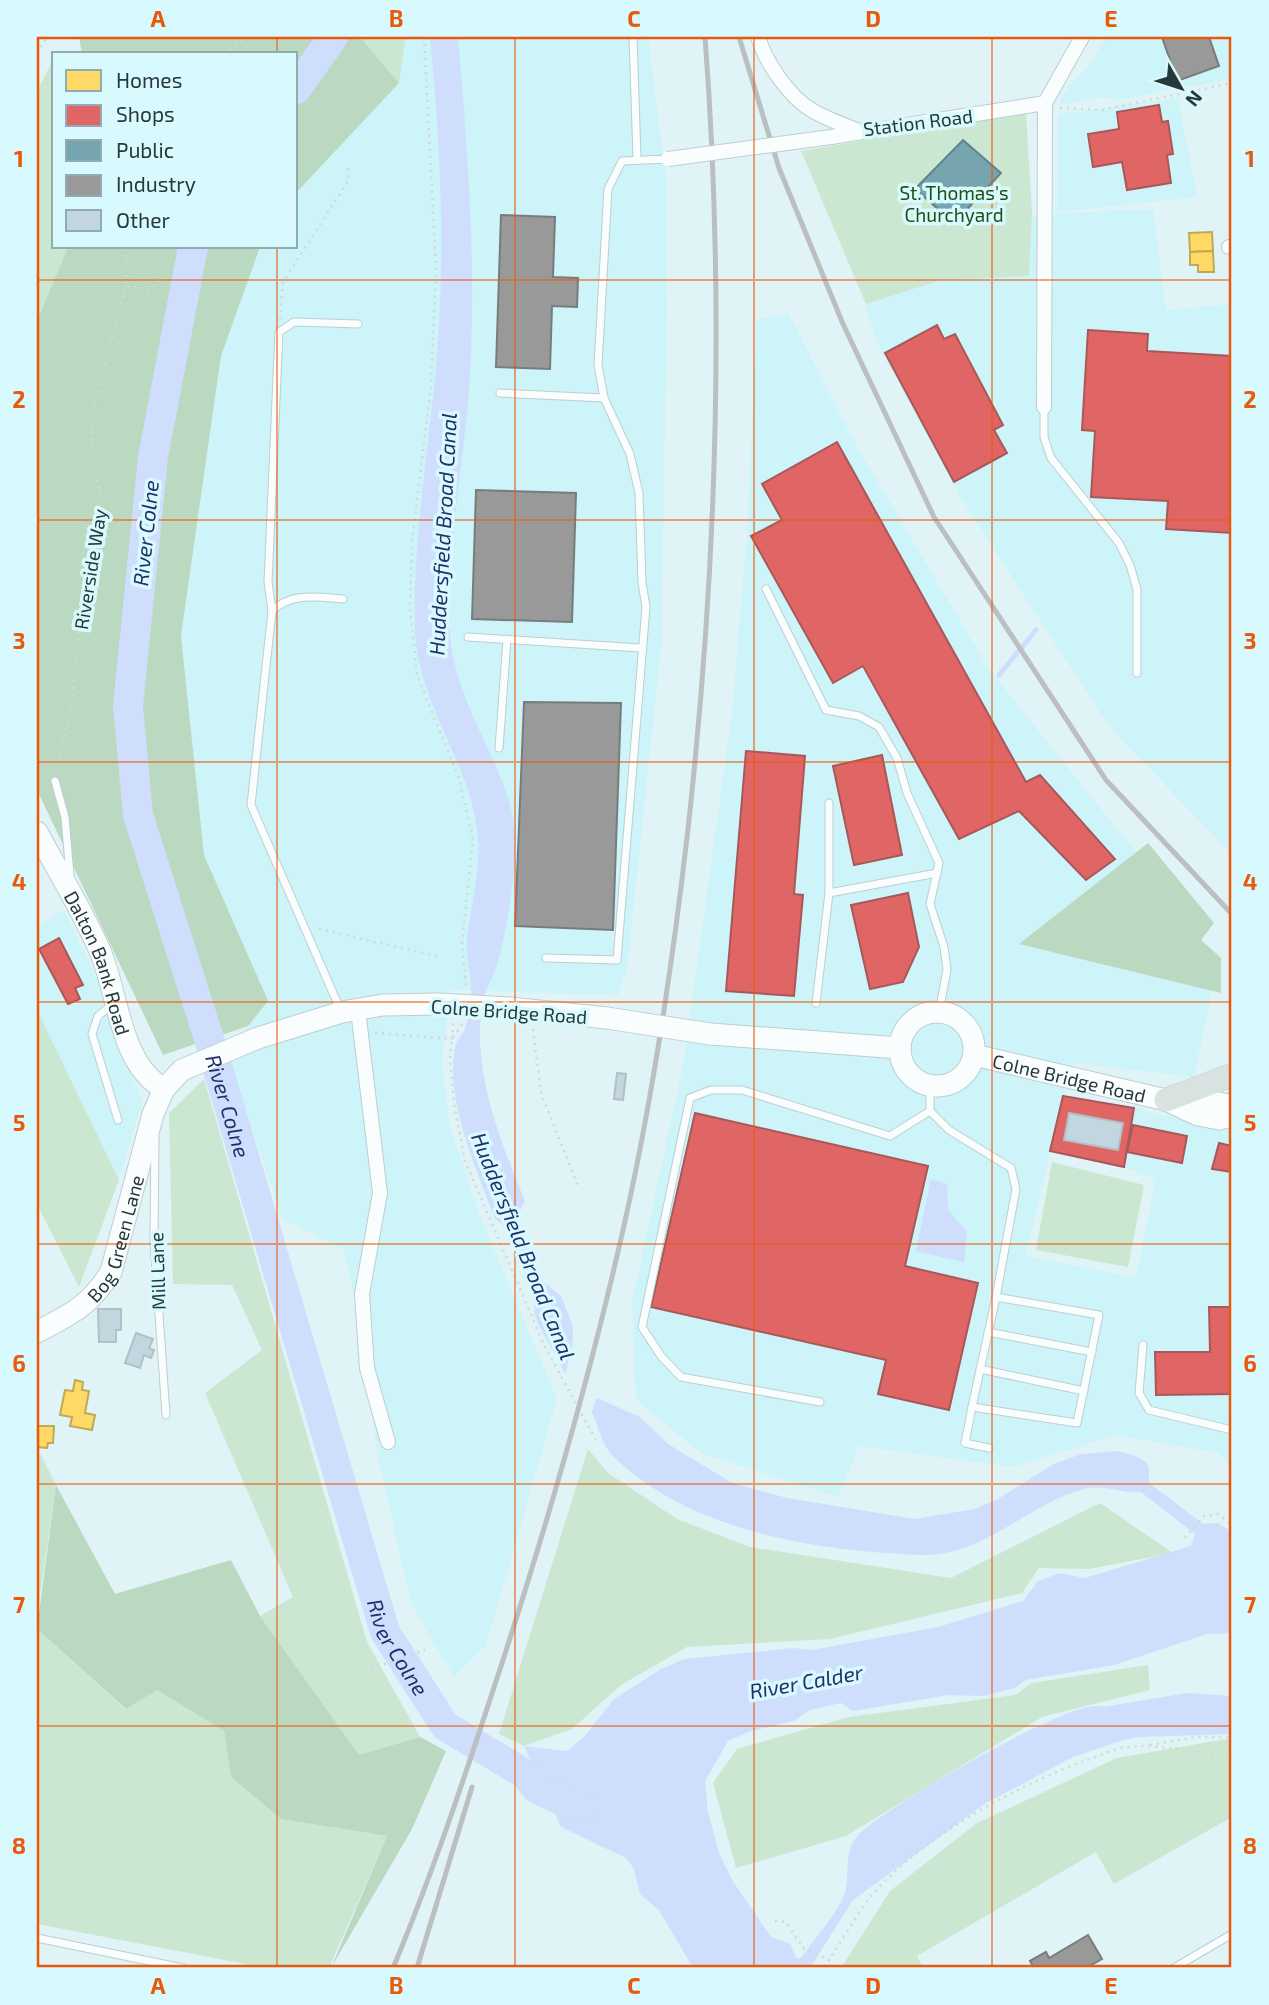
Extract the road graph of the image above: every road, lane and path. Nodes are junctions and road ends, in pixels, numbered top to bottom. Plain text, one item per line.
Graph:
1 (47, 37) edge
2 (246, 37) edge
3 (424, 37) edge
4 (634, 37) edge
5 (758, 37) edge
6 (1082, 37) edge
7 (227, 52) edge
8 (37, 53) edge
9 (52, 79) edge
10 (1232, 83) edge
11 (37, 95) edge
12 (1045, 103) junction
13 (859, 131) junction
14 (637, 158) junction
15 (668, 159) joint
16 (348, 166) dead end
17 (123, 248) edge
18 (168, 277) dead end
19 (126, 286) junction
20 (358, 324) dead end
21 (279, 332) junction
22 (500, 393) dead end
23 (604, 398) junction
24 (1045, 407) joint
25 (85, 586) junction
26 (108, 588) dead end
27 (766, 589) dead end
28 (343, 599) dead end
29 (272, 611) junction
30 (468, 637) dead end
31 (507, 639) junction
32 (640, 648) junction
33 (1137, 673) dead end
34 (499, 748) dead end
35 (55, 781) joint
36 (829, 803) dead end
37 (37, 832) edge
38 (937, 873) junction
39 (71, 894) junction
40 (829, 894) junction
41 (305, 925) junction
42 (439, 957) dead end
43 (546, 958) dead end
44 (467, 988) dead end
45 (117, 1003) junction
46 (816, 1003) dead end
47 (518, 1009) junction
48 (350, 1011) junction
49 (446, 1011) junction
50 (939, 1013) junction
51 (464, 1021) dead end
52 (361, 1031) junction
53 (452, 1039) junction
54 (900, 1048) junction
55 (974, 1055) junction
56 (1232, 1075) edge
57 (930, 1086) junction
58 (164, 1089) junction
59 (1166, 1100) junction
60 (1232, 1106) edge
61 (930, 1111) junction
62 (1232, 1116) edge
63 (118, 1121) dead end
64 (151, 1122) junction
65 (578, 1185) dead end
66 (996, 1297) junction
67 (37, 1332) edge
68 (989, 1332) junction
69 (1143, 1345) dead end
70 (1092, 1352) junction
71 (980, 1369) junction
72 (1084, 1391) junction
73 (820, 1402) dead end
74 (972, 1407) junction
75 (166, 1415) dead end
76 (1232, 1430) edge
77 (596, 1440) dead end
78 (388, 1442) dead end
79 (989, 1448) dead end
80 (1232, 1525) edge
81 (1185, 1538) dead end
82 (425, 1650) dead end
83 (371, 1669) dead end
84 (1232, 1737) edge
85 (1146, 1745) junction
86 (1232, 1755) edge
87 (775, 1921) dead end
88 (1232, 1934) edge
89 (37, 1938) edge
90 (829, 1961) junction
91 (183, 1968) edge
92 (827, 1968) edge
93 (1174, 1968) edge

1 - 8 path
2 - 7 path
3 - 44 path
4 - 14 lane
5 - 13 street, Station Road
6 - 12 street
9 - 11 path
10 - 12 path
12 - 13 street, Station Road
12 - 24 street
13 - 15 street, bridge
14 - 15 lane
14 - 23 lane
16 - 21 path
17 - 19 path, Riverside Way
18 - 19 path
19 - 25 path, Riverside Way
20 - 21 lane
21 - 29 lane
22 - 23 lane
23 - 32 lane
24 - 33 lane
25 - 26 path
25 - 35 path, Riverside Way
27 - 38 lane
28 - 29 lane
29 - 41 lane
30 - 31 lane
31 - 32 lane
31 - 34 lane
32 - 43 lane
35 - 39 lane
36 - 40 lane
37 - 39 main road, Dalton Bank Road
38 - 40 lane
38 - 50 lane
39 - 45 main road, Dalton Bank Road
40 - 46 lane
41 - 42 path
41 - 48 lane
45 - 58 main road, Dalton Bank Road
45 - 63 lane
47 - 49 main road, Colne Bridge Road, bridge
47 - 54 main road, Colne Bridge Road, bridge
47 - 65 path
48 - 49 main road, Colne Bridge Road
48 - 52 street
48 - 58 main road, Colne Bridge Road
49 - 53 path
50 - 54 main road
50 - 55 main road, Colne Bridge Road
51 - 53 path
52 - 53 path
52 - 78 street
53 - 77 path
54 - 57 main road
55 - 57 main road, Colne Bridge Road
55 - 59 main road, Colne Bridge Road
56 - 59 main road
57 - 61 lane
58 - 64 main road, Colne Bridge Road
59 - 60 main road, Colne Bridge Road
59 - 62 main road, Colne Bridge Road
61 - 66 lane
61 - 73 lane
64 - 67 main road, Bog Green Lane
64 - 75 lane, Mill Lane
66 - 68 lane
66 - 70 lane
68 - 70 lane
68 - 71 lane
69 - 76 lane
70 - 72 lane
71 - 72 lane
71 - 74 lane
72 - 74 lane
74 - 79 lane
80 - 81 path
82 - 83 path
84 - 85 path
85 - 86 path
85 - 90 path
87 - 90 path
88 - 93 lane
89 - 91 lane
90 - 92 path

